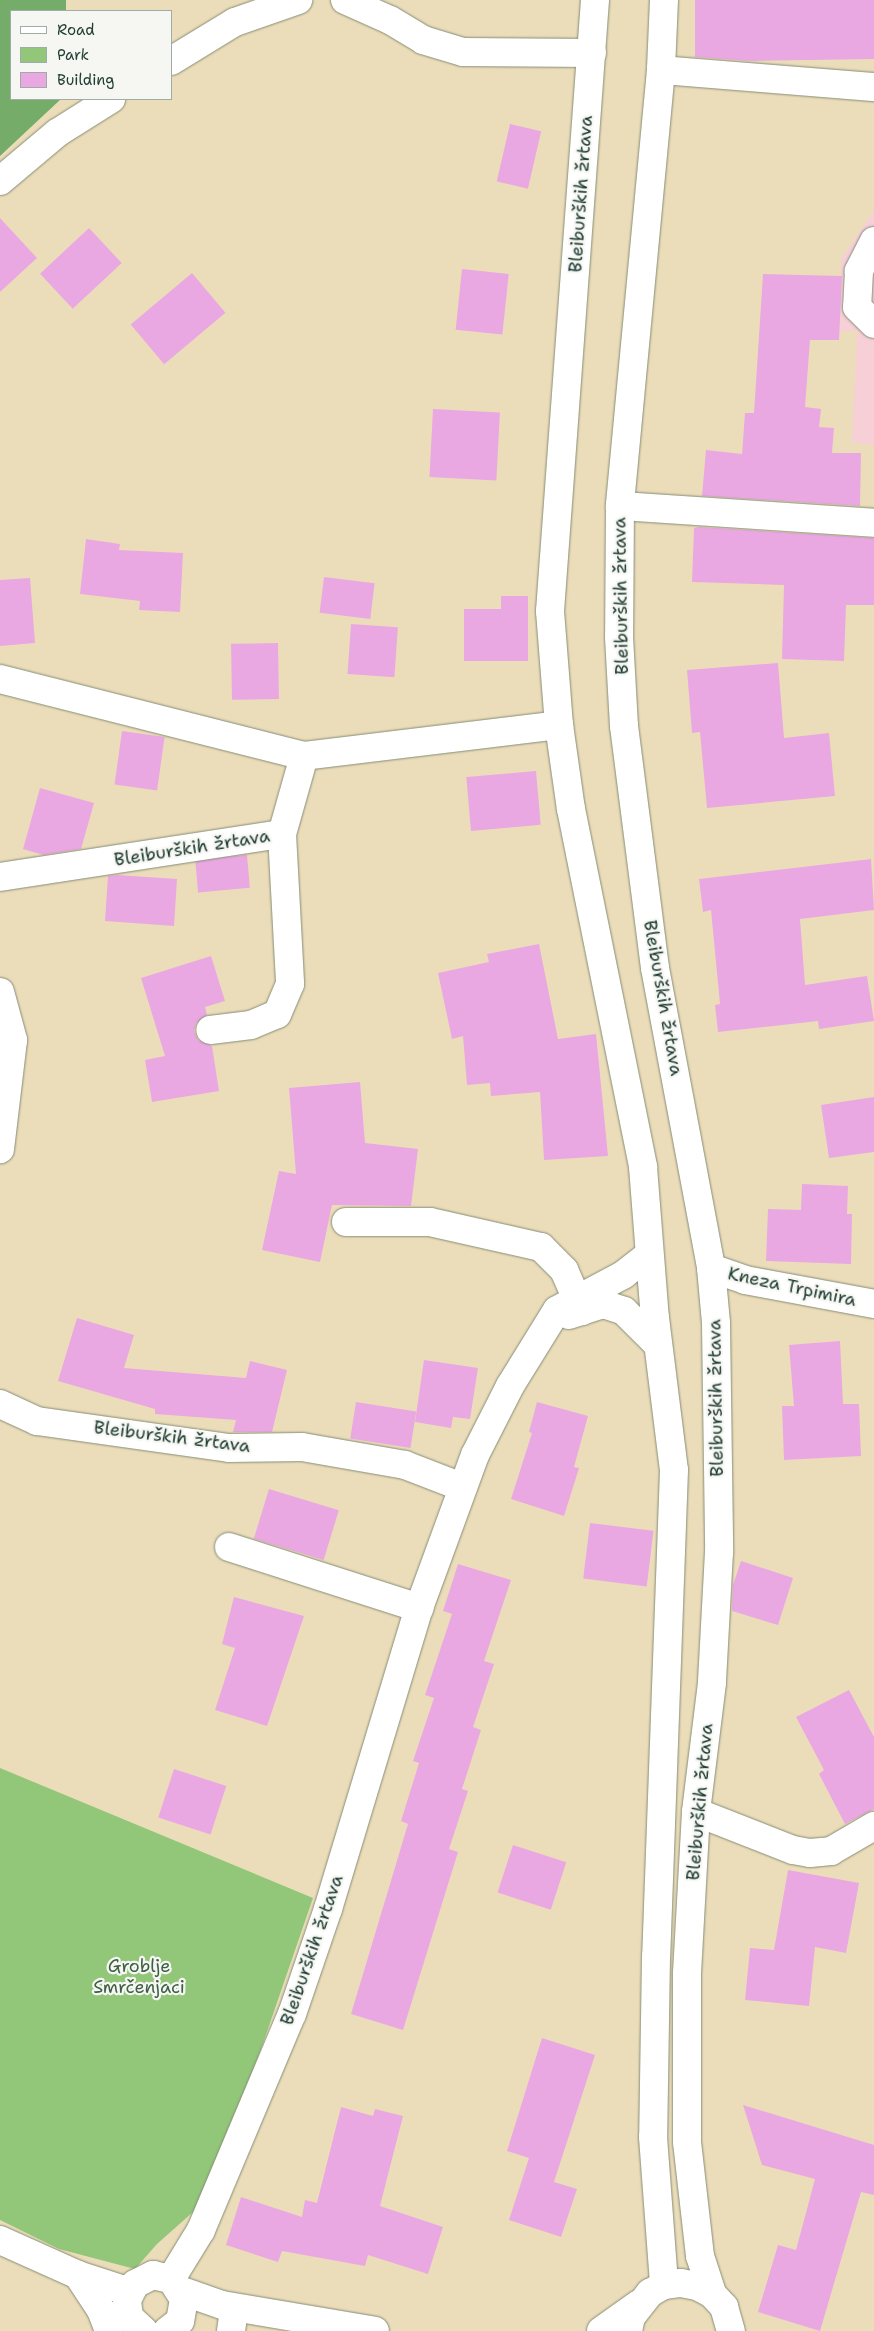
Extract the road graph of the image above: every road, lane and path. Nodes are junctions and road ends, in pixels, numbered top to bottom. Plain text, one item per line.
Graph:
1 (298, 0) edge
2 (344, 0) edge
3 (595, 0) edge
4 (664, 0) edge
5 (234, 11) edge
6 (592, 53) junction
7 (172, 60) edge
8 (661, 70) junction
9 (874, 87) edge
10 (109, 100) edge
11 (0, 180) edge
12 (874, 241) edge
13 (874, 324) edge
14 (620, 506) junction
15 (874, 523) edge
16 (0, 679) edge
17 (559, 725) junction
18 (304, 756) junction
19 (282, 834) junction
20 (0, 877) edge
21 (0, 992) edge
22 (210, 1030) dead end
23 (0, 1149) edge
24 (346, 1222) dead end
25 (649, 1255) junction
26 (711, 1268) junction
27 (580, 1304) junction
28 (874, 1304) edge
29 (658, 1344) junction
30 (0, 1404) edge
31 (462, 1487) junction
32 (229, 1546) dead end
33 (419, 1608) junction
34 (696, 1812) junction
35 (874, 1826) edge
36 (0, 2240) edge
37 (78, 2275) junction
38 (177, 2285) junction
39 (664, 2285) junction
40 (130, 2292) junction
41 (712, 2294) junction
42 (638, 2304) junction
43 (232, 2324) edge
44 (155, 2329) edge
45 (109, 2331) edge
46 (306, 2331) edge
47 (375, 2331) edge
48 (601, 2331) edge
49 (628, 2331) edge
50 (731, 2331) edge

1 - 5 street
2 - 6 street
3 - 6 street, Bleiburških žrtava
4 - 8 street, Bleiburških žrtava
5 - 7 street
6 - 17 street, Bleiburških žrtava
8 - 9 street
8 - 14 street, Bleiburških žrtava
10 - 11 street
12 - 13 street
14 - 15 street, Bleiburških žrtava
14 - 26 street, Bleiburških žrtava
16 - 18 street
17 - 18 street
17 - 25 street, Bleiburških žrtava
18 - 19 street
19 - 20 street, Bleiburških žrtava
19 - 22 street, Bleiburških žrtava
21 - 23 street
24 - 27 street
25 - 27 street, Bleiburških žrtava
25 - 29 street, Bleiburških žrtava
26 - 28 street, Kneza Trpimira
26 - 34 street, Bleiburških žrtava
27 - 29 street, Bleiburških žrtava
27 - 31 street, Bleiburških žrtava
29 - 39 street, Bleiburških žrtava
30 - 31 street, Bleiburških žrtava
31 - 33 street, Bleiburških žrtava
32 - 33 street
33 - 38 street, Bleiburških žrtava
34 - 35 street
34 - 41 street, Bleiburških žrtava
36 - 37 street
37 - 40 street
37 - 45 street
38 - 40 street
38 - 44 street
38 - 47 street
39 - 41 street
39 - 42 street
40 - 44 street
41 - 50 street
42 - 48 street
42 - 49 street
43 - 44 street
43 - 46 street

